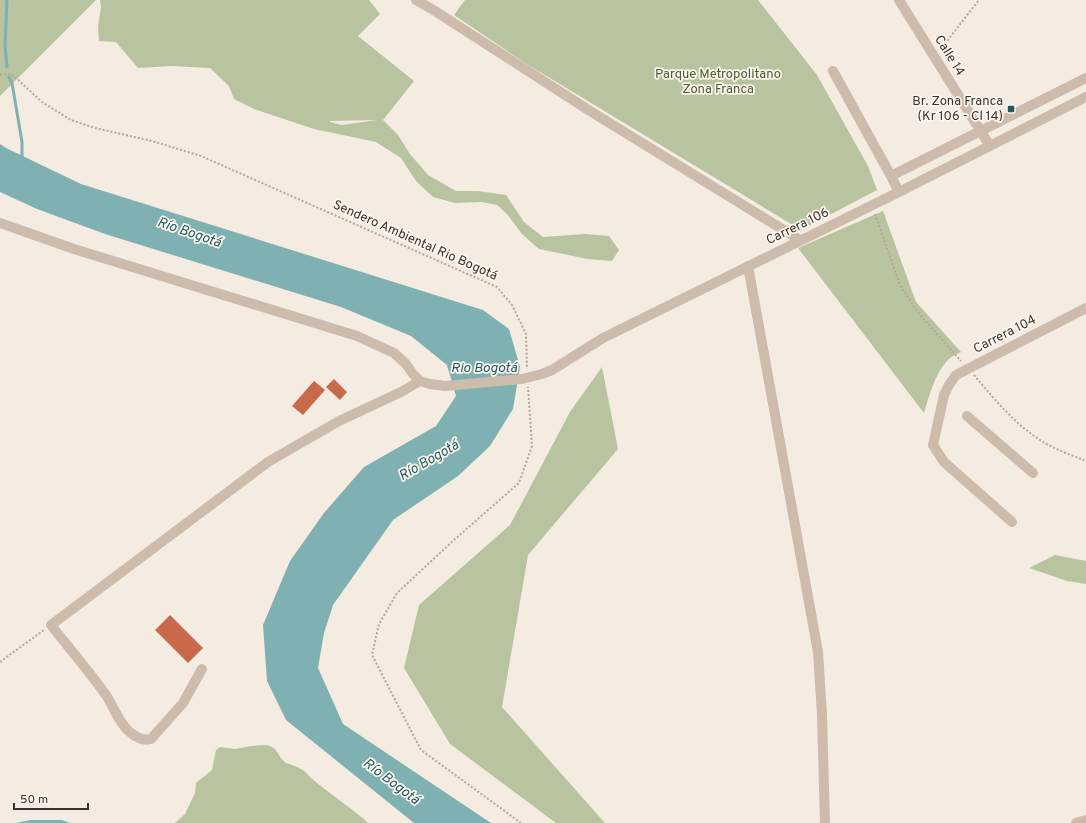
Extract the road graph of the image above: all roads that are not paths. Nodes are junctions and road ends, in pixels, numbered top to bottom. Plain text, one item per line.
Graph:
1 (416, 0) edge
2 (899, 0) edge
3 (833, 71) dead end
4 (1086, 78) edge
5 (1086, 97) edge
6 (981, 131) junction
7 (990, 146) junction
8 (891, 176) junction
9 (899, 192) junction
10 (0, 223) edge
11 (800, 240) junction
12 (748, 266) junction
13 (1086, 308) edge
14 (420, 381) junction
15 (967, 416) dead end
16 (1033, 473) dead end
17 (1012, 522) dead end
18 (202, 669) dead end
19 (1086, 820) edge
20 (825, 823) edge
21 (1076, 823) edge

1 - 11 street
2 - 6 street, Calle 14
3 - 8 street
4 - 6 street
5 - 7 street, Carrera 106
6 - 7 street, Calle 14
6 - 8 street
7 - 9 street, Carrera 106
8 - 9 street
9 - 11 street, Carrera 106
10 - 14 street
11 - 12 street, Carrera 106
12 - 14 street, Carrera 106
12 - 20 street
13 - 17 street, Carrera 104
14 - 18 street
15 - 16 street
19 - 21 street

